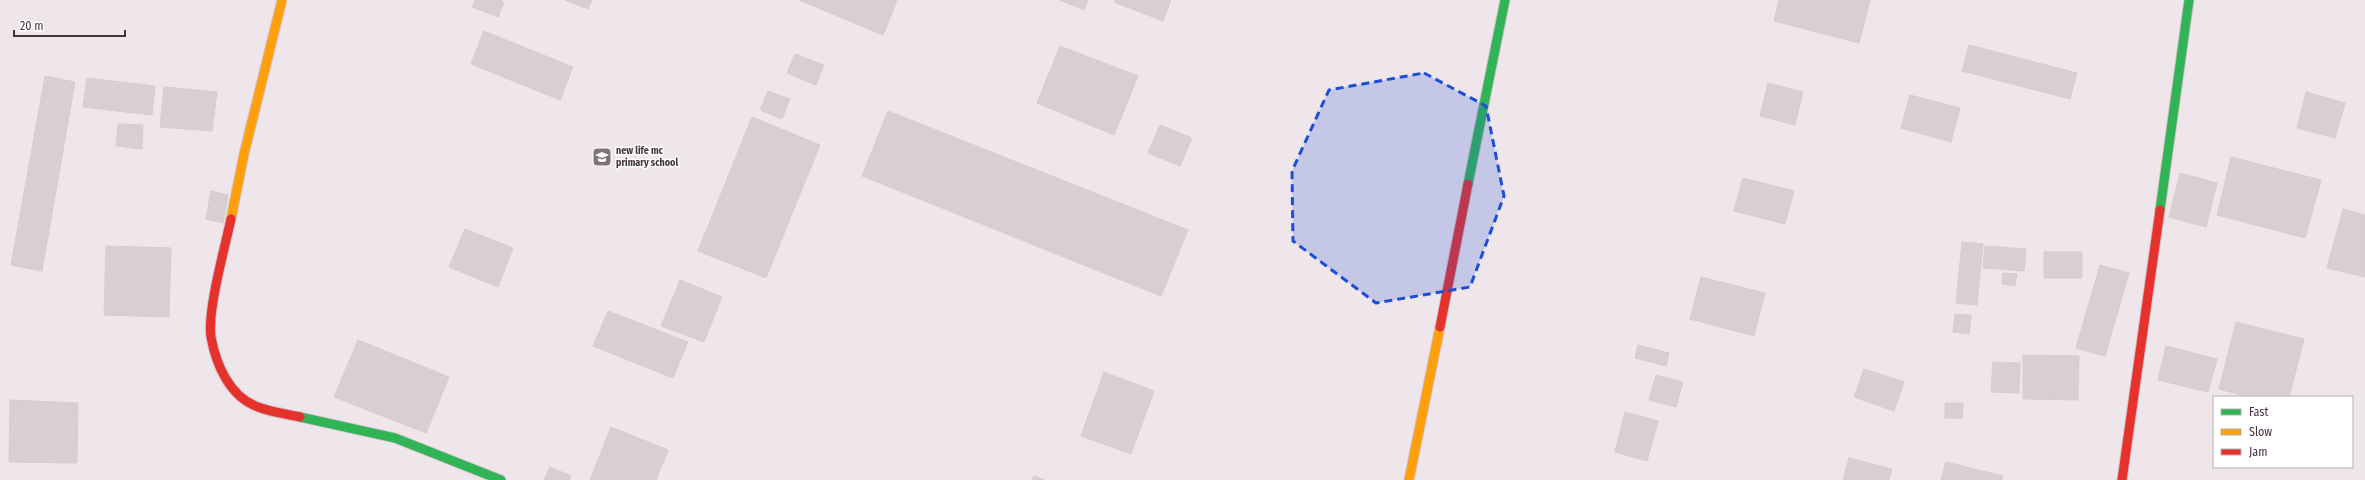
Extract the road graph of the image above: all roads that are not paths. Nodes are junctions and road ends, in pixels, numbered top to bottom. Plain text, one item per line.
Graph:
1 (282, 0) edge
2 (1504, 0) edge
3 (2189, 0) edge
4 (501, 480) edge
5 (1409, 480) edge
6 (2122, 480) edge

1 - 4 main road
2 - 5 main road
3 - 6 main road

